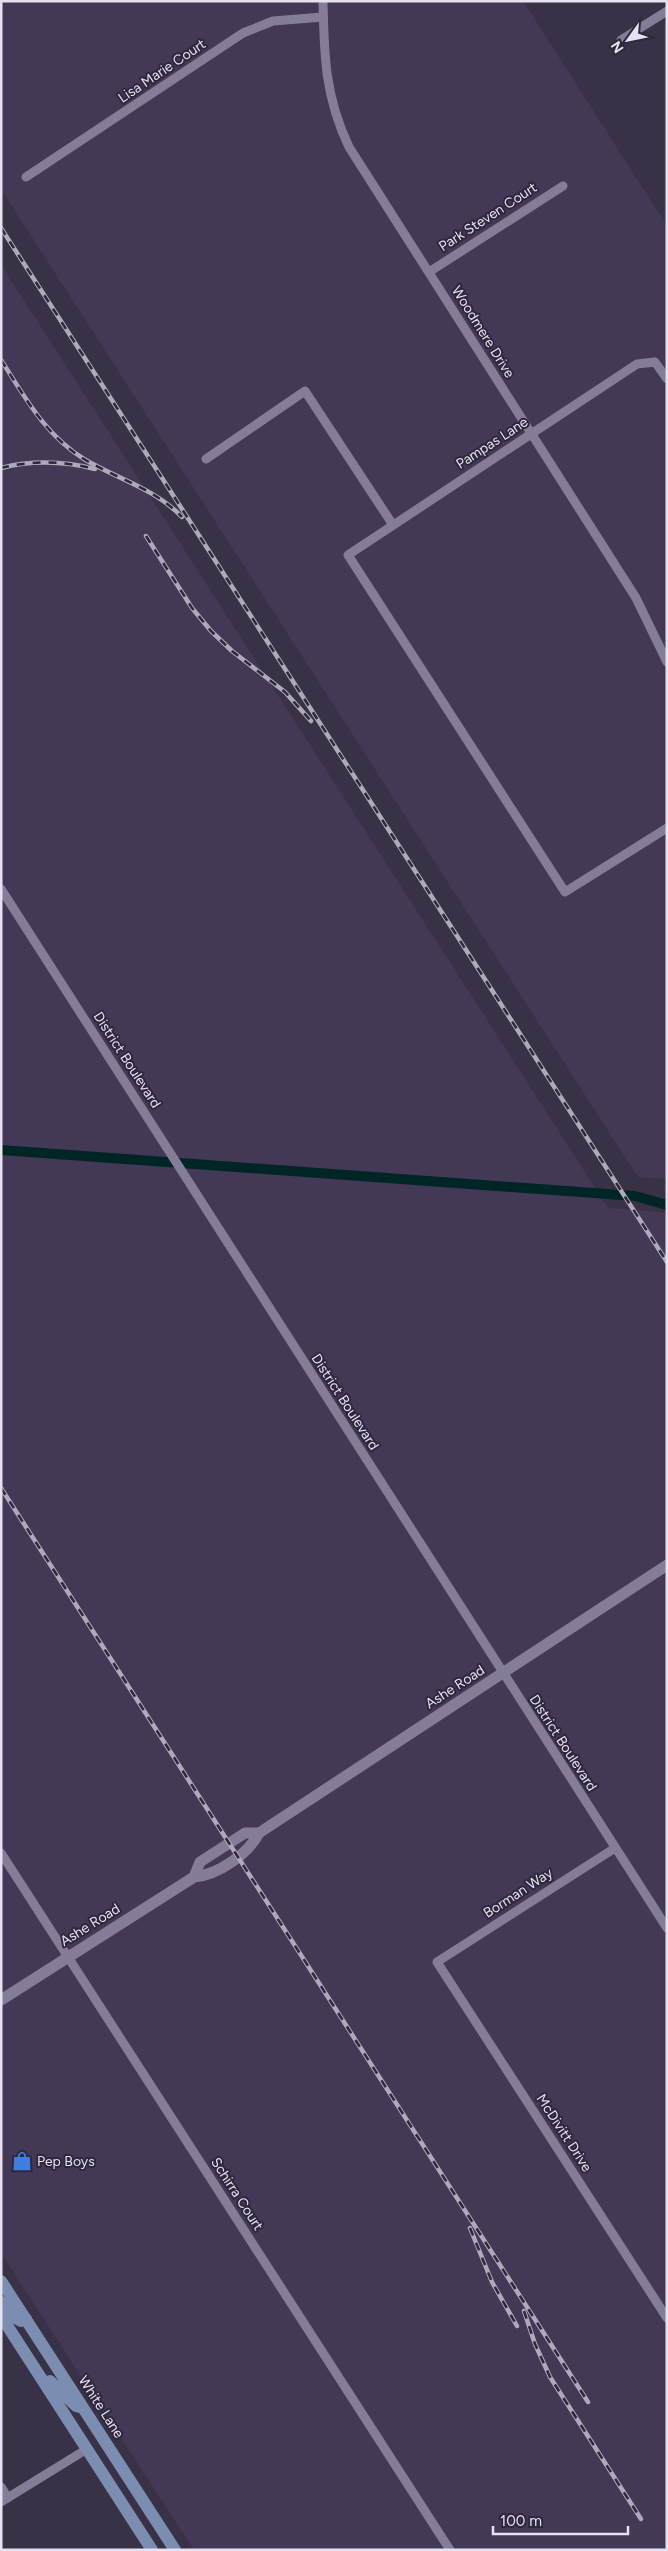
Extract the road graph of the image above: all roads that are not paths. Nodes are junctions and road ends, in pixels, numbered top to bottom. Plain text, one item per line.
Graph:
1 (323, 1) edge
2 (664, 1) edge
3 (667, 6) edge
4 (667, 11) edge
5 (323, 17) junction
6 (621, 40) dead end
7 (26, 177) dead end
8 (563, 186) dead end
9 (428, 272) junction
10 (667, 379) edge
11 (531, 433) junction
12 (206, 458) dead end
13 (393, 525) junction
14 (667, 662) edge
15 (667, 828) edge
16 (1, 889) edge
17 (667, 1565) edge
18 (502, 1674) junction
19 (259, 1833) junction
20 (615, 1848) junction
21 (1, 1853) edge
22 (194, 1877) junction
23 (667, 1928) edge
24 (68, 1957) junction
25 (437, 1962) joint
26 (1, 2000) edge
27 (1, 2280) edge
28 (1, 2302) edge
29 (1, 2316) edge
30 (667, 2318) edge
31 (26, 2319) junction
32 (33, 2366) junction
33 (82, 2406) junction
34 (87, 2449) junction
35 (1, 2487) edge
36 (5, 2500) edge
37 (145, 2503) junction
38 (152, 2550) edge
39 (175, 2550) edge
40 (450, 2550) edge

1 - 5 street, Woodmere Drive
2 - 3 street
4 - 6 street
5 - 7 street, Lisa Marie Court
5 - 9 street, Woodmere Drive
8 - 9 street, Park Steven Court
9 - 11 street, Woodmere Drive
10 - 11 street, Pampas Lane
11 - 13 street, Pampas Lane
11 - 14 street, Woodmere Drive
12 - 13 street
13 - 15 street, Pampas Lane
16 - 18 street, District Boulevard
17 - 18 street, Ashe Road
18 - 19 street, Ashe Road
18 - 20 street, District Boulevard
19 - 22 street, Ashe Road
19 - 22 street, Ashe Road
20 - 23 street, District Boulevard
20 - 25 street, Borman Way
21 - 24 street, Schirra Court
22 - 24 street, Ashe Road
24 - 26 street, Ashe Road
24 - 40 street, Schirra Court
25 - 30 street, McDivitt Drive
27 - 31 main road, White Lane
28 - 31 main road
29 - 32 main road
31 - 33 main road, White Lane
32 - 33 main road
32 - 34 main road
33 - 37 main road, White Lane
34 - 36 street
34 - 37 main road
34 - 38 main road
35 - 36 street
37 - 39 main road, White Lane

